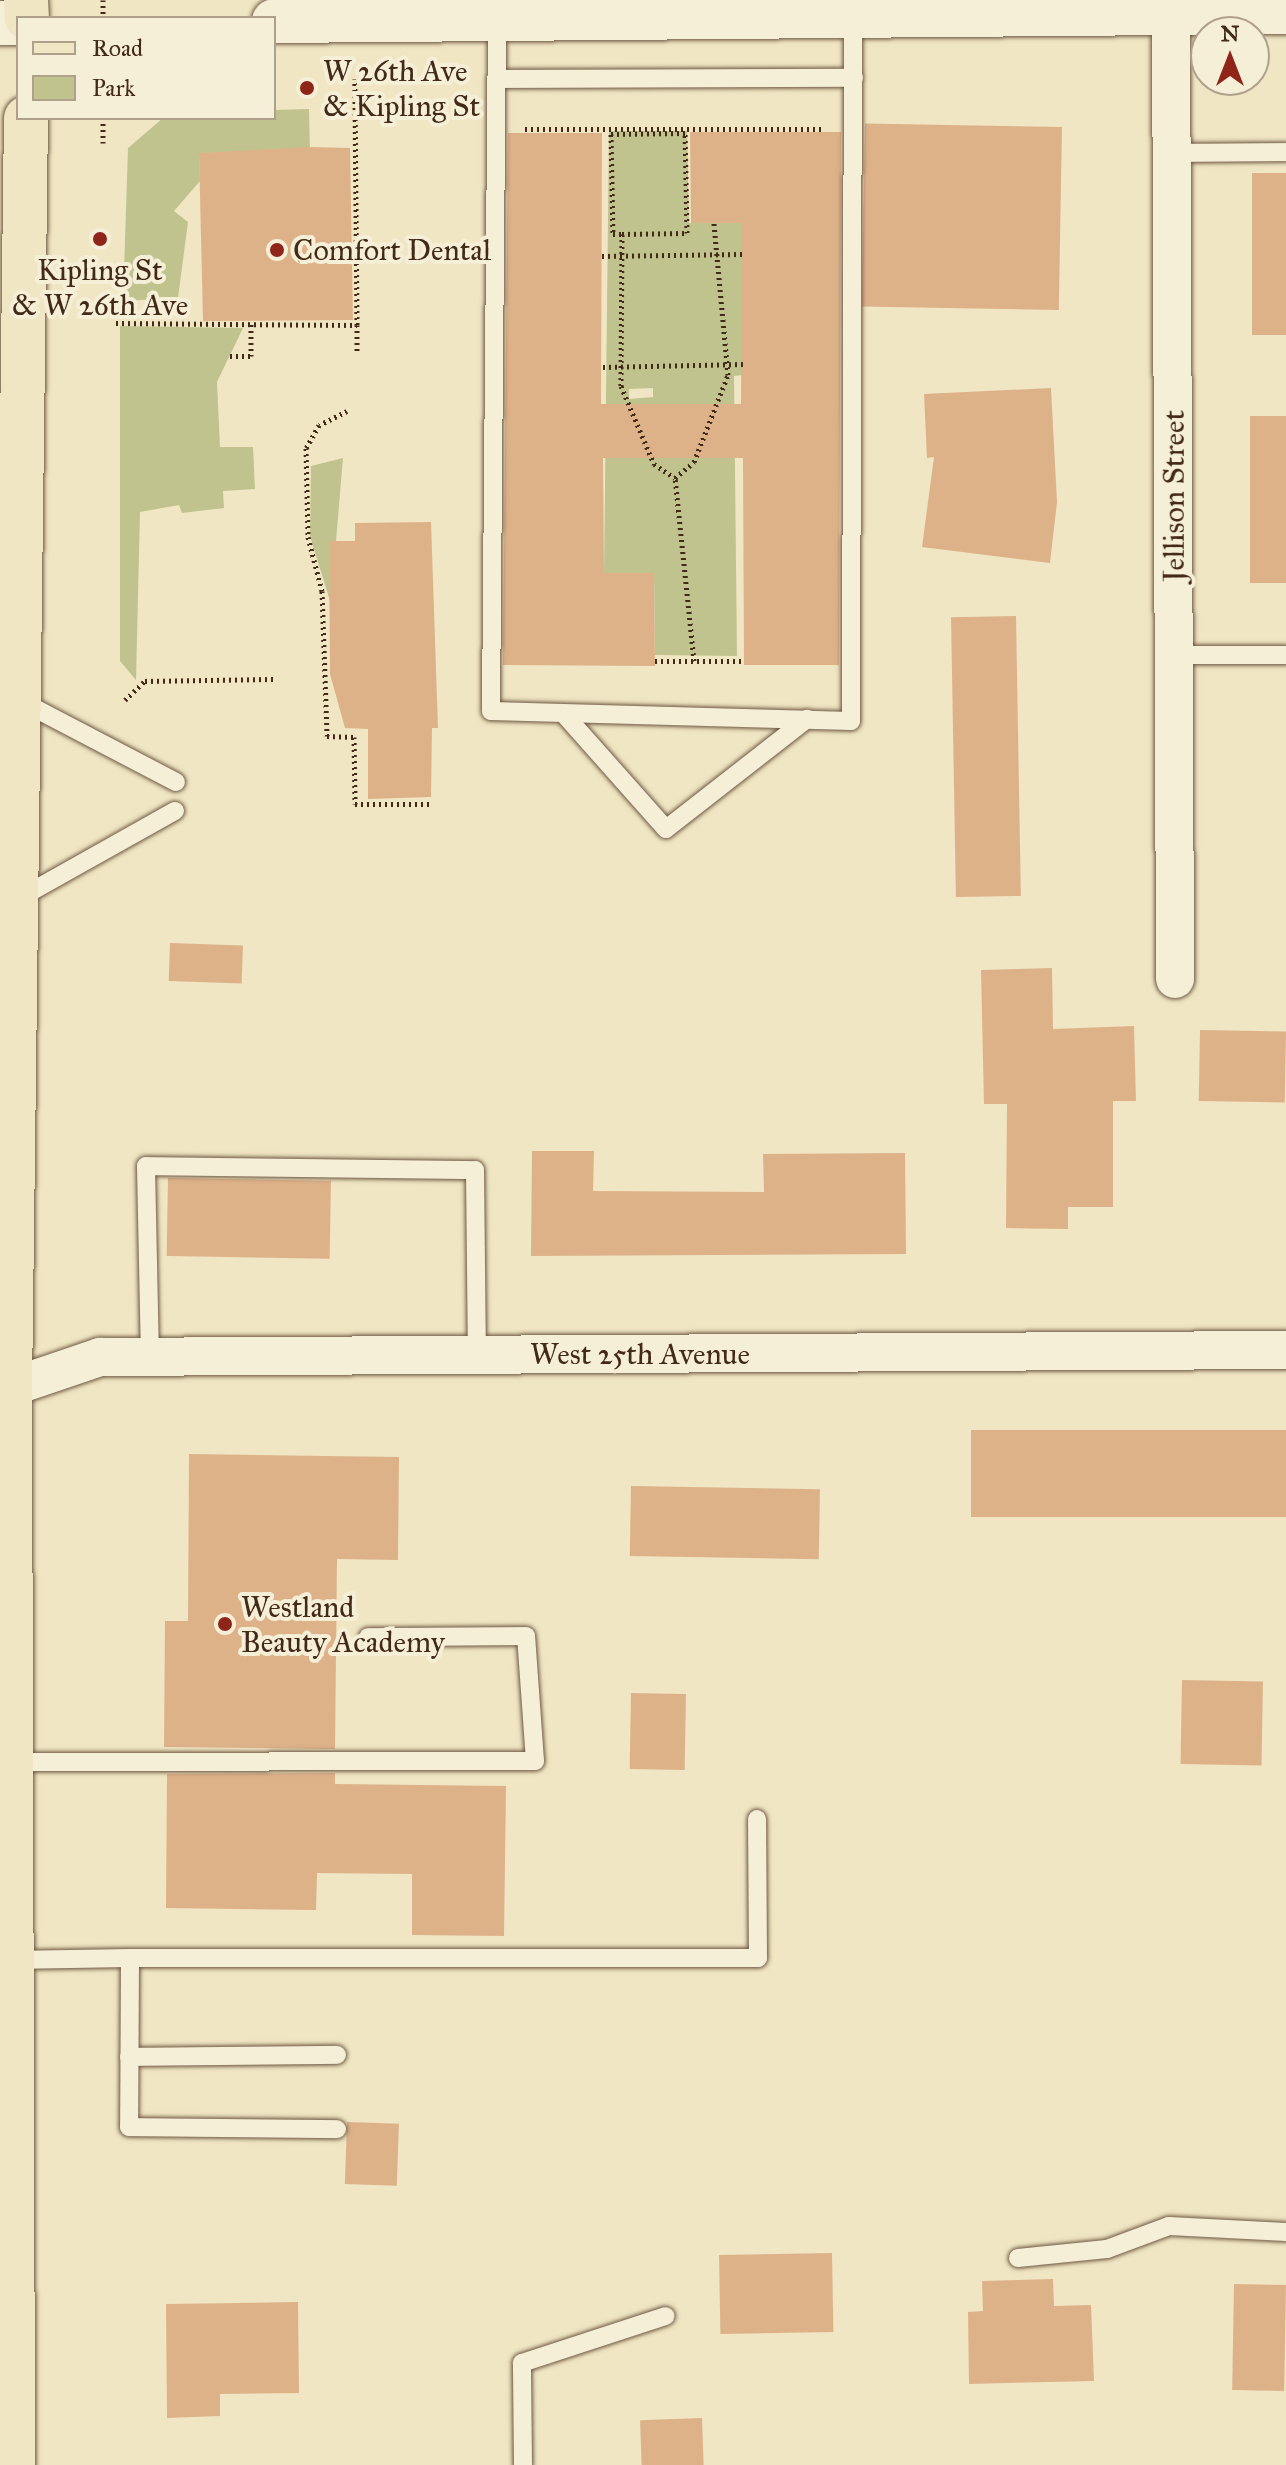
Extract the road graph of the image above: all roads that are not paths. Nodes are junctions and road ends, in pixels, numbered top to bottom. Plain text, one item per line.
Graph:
1 (1286, 12) edge
2 (1171, 13) junction
3 (853, 16) junction
4 (497, 20) junction
5 (276, 21) edge
6 (854, 78) junction
7 (496, 79) junction
8 (17, 138) edge
9 (1286, 152) edge
10 (1174, 153) junction
11 (12, 240) edge
12 (1175, 655) junction
13 (1286, 655) edge
14 (19, 699) junction
15 (563, 713) junction
16 (807, 719) junction
17 (176, 782) dead end
18 (175, 811) dead end
19 (15, 901) junction
20 (1175, 979) dead end
21 (6, 1094) edge
22 (1286, 1350) edge
23 (477, 1356) junction
24 (150, 1358) junction
25 (5, 1390) edge
26 (368, 1637) dead end
27 (10, 1762) junction
28 (757, 1819) dead end
29 (130, 1958) junction
30 (11, 1960) junction
31 (337, 2055) dead end
32 (129, 2057) junction
33 (337, 2129) dead end
34 (1286, 2232) edge
35 (1018, 2258) dead end
36 (666, 2316) dead end
37 (6, 2407) edge
38 (13, 2465) edge
39 (523, 2465) edge

1 - 2 street
2 - 3 street
2 - 10 street, Jellison Street
3 - 4 street
3 - 6 lane
4 - 5 street
4 - 7 lane
6 - 7 lane
6 - 16 lane
7 - 15 lane
8 - 11 main road
9 - 10 lane
10 - 12 street, Jellison Street
11 - 14 main road
12 - 13 lane
12 - 20 street, Jellison Street
14 - 17 lane
14 - 19 main road
15 - 16 lane
15 - 16 lane
18 - 19 lane
19 - 21 main road
21 - 25 main road
22 - 23 street, West 25th Avenue
23 - 24 street, West 25th Avenue
23 - 24 lane
24 - 25 street, West 25th Avenue
25 - 27 main road
26 - 27 lane
27 - 30 main road
28 - 29 lane
29 - 30 lane
29 - 32 lane
30 - 37 main road
31 - 32 lane
32 - 33 lane
34 - 35 lane
36 - 39 lane
37 - 38 main road

